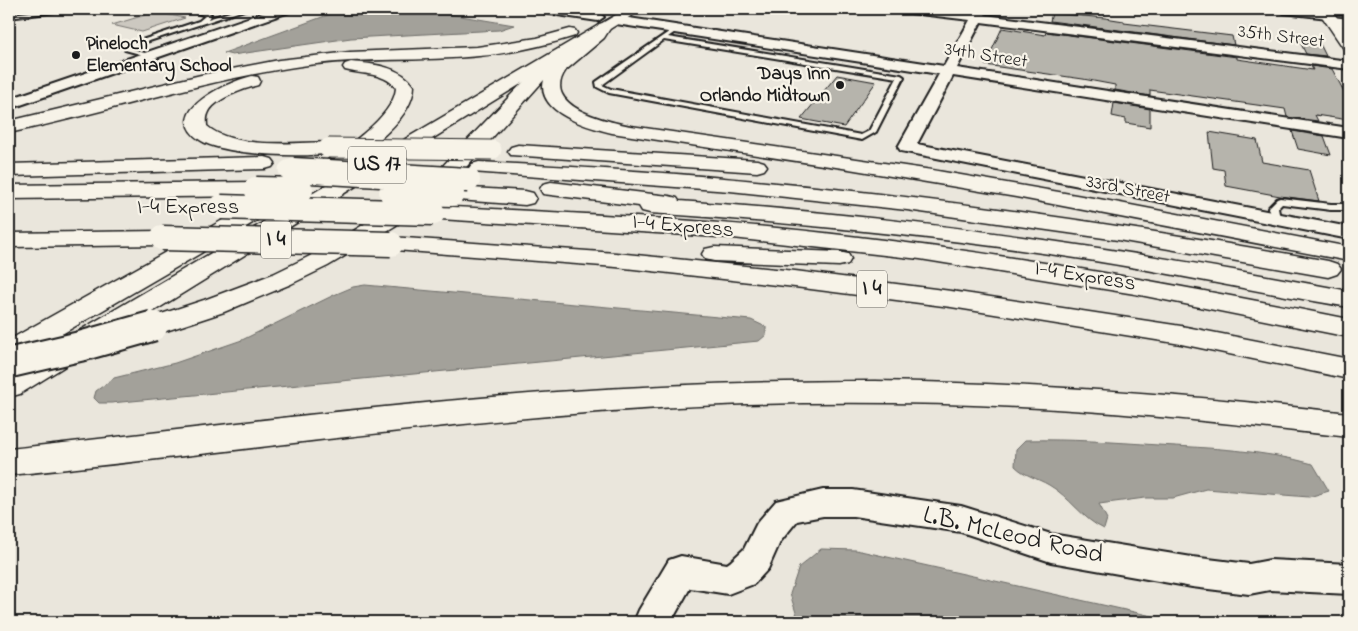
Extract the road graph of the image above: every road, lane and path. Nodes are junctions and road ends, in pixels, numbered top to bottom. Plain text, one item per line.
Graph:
1 (17, 9) edge
2 (75, 9) edge
3 (190, 9) edge
4 (244, 9) edge
5 (285, 9) edge
6 (544, 9) edge
7 (627, 9) edge
8 (635, 9) edge
9 (911, 9) edge
10 (1284, 9) edge
11 (980, 13) edge
12 (9, 14) edge
13 (1328, 14) edge
14 (200, 22) junction
15 (1349, 23) edge
16 (598, 24) edge
17 (676, 29) junction
18 (662, 38) junction
19 (1349, 46) edge
20 (149, 56) junction
21 (1349, 65) edge
22 (948, 71) junction
23 (9, 104) edge
24 (9, 127) edge
25 (1348, 134) edge
26 (9, 170) edge
27 (303, 170) junction
28 (473, 173) junction
29 (9, 192) edge
30 (1349, 206) edge
31 (9, 210) edge
32 (1275, 219) junction
33 (1241, 232) junction
34 (1349, 233) edge
35 (9, 240) edge
36 (391, 244) junction
37 (1349, 254) edge
38 (1349, 273) edge
39 (1349, 298) edge
40 (1309, 319) junction
41 (1349, 328) edge
42 (9, 352) edge
43 (9, 363) edge
44 (1349, 369) edge
45 (9, 386) edge
46 (1349, 424) edge
47 (9, 462) edge
48 (1349, 579) edge
49 (652, 622) edge

1 - 12 lane
2 - 12 lane
3 - 14 lane
4 - 14 lane
5 - 20 street
6 - 16 street, 34th Street
7 - 16 main road
8 - 16 main road, US 17
9 - 11 street, 35th Street
10 - 13 street
11 - 21 street, 35th Street
11 - 22 street
13 - 15 street
13 - 19 main road
14 - 20 lane
16 - 17 street, 34th Street
16 - 24 main road
16 - 27 main road, US 17
16 - 33 main road
16 - 43 main road, bridge
16 - 45 main road, US 17
17 - 18 lane
17 - 22 street, 34th Street
18 - 18 lane
20 - 23 street
22 - 25 street, 34th Street
22 - 32 street, 33rd Street
26 - 27 main road
27 - 28 main road, bridge
27 - 28 main road, bridge
27 - 42 main road, US 17
28 - 29 main road, I-4 Express, bridge
28 - 33 main road
28 - 38 main road
28 - 39 main road, I-4 Express
30 - 32 lane
31 - 40 main road, I-4 Express, bridge
32 - 34 street, 33rd Street
33 - 37 main road
35 - 36 main road, I 4, bridge
36 - 40 main road
36 - 44 main road, I 4
40 - 41 main road, I-4 Express
46 - 47 main road
48 - 49 street, L.B. McLeod Road

